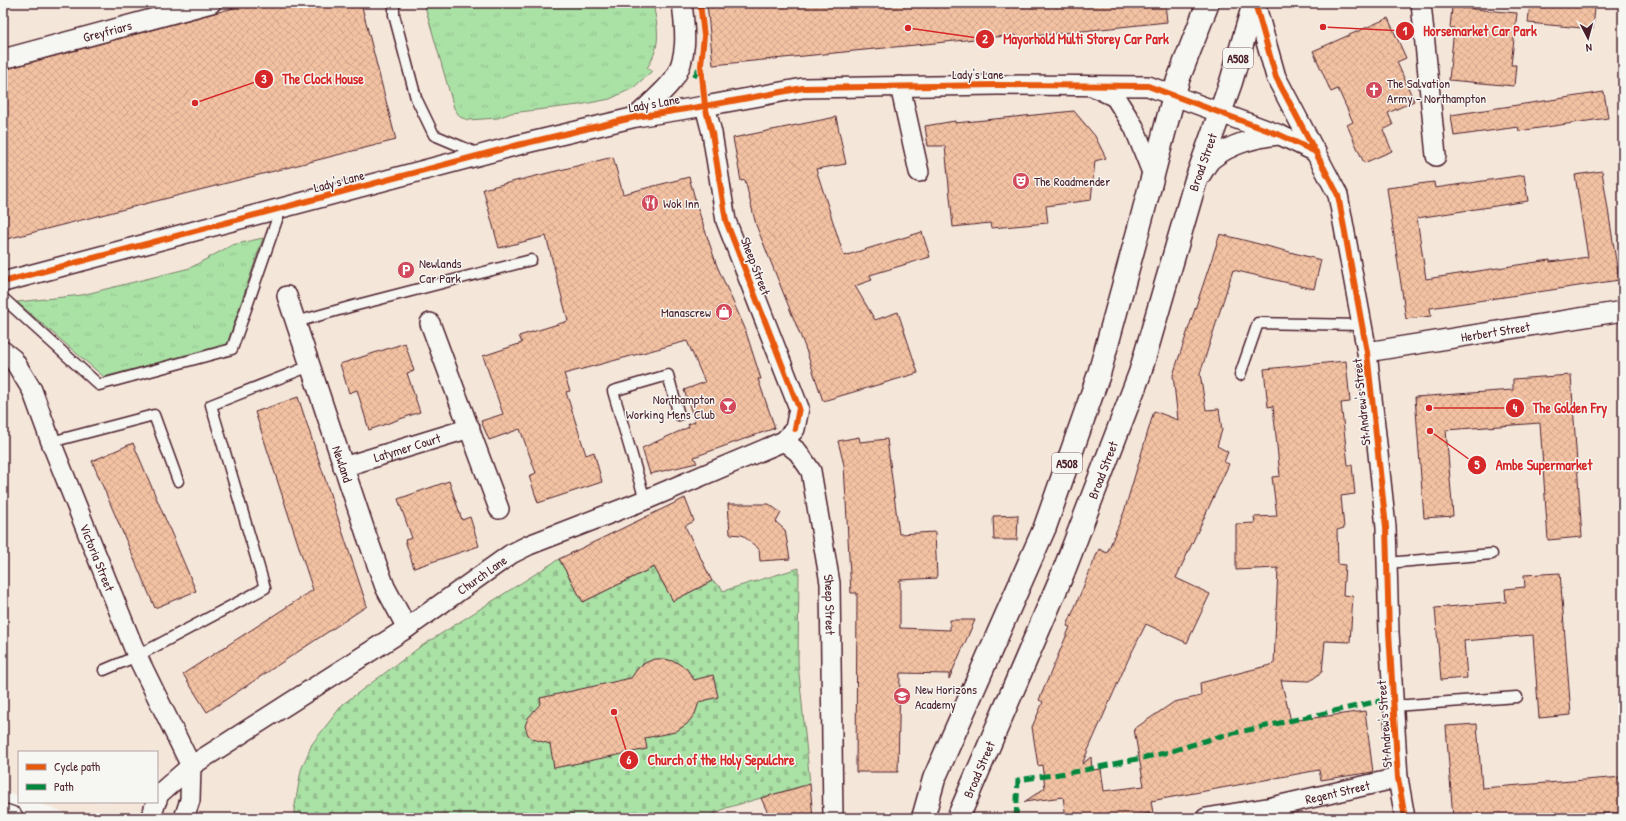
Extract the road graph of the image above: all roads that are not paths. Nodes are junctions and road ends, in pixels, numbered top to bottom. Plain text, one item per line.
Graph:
1 (211, 3) edge
2 (394, 3) edge
3 (682, 3) edge
4 (1208, 3) edge
5 (1254, 3) edge
6 (1421, 3) edge
7 (3, 59) edge
8 (900, 86) junction
9 (1092, 86) junction
10 (1174, 94) junction
11 (705, 106) junction
12 (1220, 112) junction
13 (636, 117) junction
14 (1280, 134) junction
15 (1316, 152) junction
16 (481, 154) junction
17 (1436, 156) dead end
18 (919, 172) dead end
19 (1153, 175) junction
20 (1195, 183) junction
21 (281, 208) junction
22 (531, 260) dead end
23 (3, 282) edge
24 (287, 296) dead end
25 (3, 298) edge
26 (1623, 312) edge
27 (296, 322) junction
28 (430, 323) dead end
29 (1362, 325) junction
30 (3, 351) edge
31 (1367, 352) junction
32 (310, 366) junction
33 (1240, 375) dead end
34 (679, 415) dead end
35 (470, 428) junction
36 (789, 435) junction
37 (51, 442) junction
38 (343, 467) junction
39 (178, 481) dead end
40 (645, 500) junction
41 (499, 509) dead end
42 (1492, 554) dead end
43 (1387, 562) junction
44 (407, 628) junction
45 (138, 656) junction
46 (104, 670) dead end
47 (1517, 697) dead end
48 (1394, 706) junction
49 (191, 766) junction
50 (1398, 778) junction
51 (158, 798) edge
52 (156, 803) edge
53 (1273, 812) edge
54 (3, 815) edge
55 (12, 818) edge
56 (151, 818) edge
57 (184, 818) edge
58 (833, 818) edge
59 (922, 818) edge
60 (958, 818) edge
61 (1206, 818) edge
62 (1405, 818) edge

1 - 7 street, Greyfriars
2 - 16 lane
3 - 13 street
4 - 10 main road, A508
5 - 12 main road, A508
5 - 15 street, St Andrew's Street
6 - 17 street
8 - 9 street, Lady's Lane
8 - 11 street, Lady's Lane
8 - 18 street
9 - 10 street, Lady's Lane
9 - 19 street, Lady's Lane
10 - 12 street, Lady's Lane
10 - 19 main road, A508
11 - 13 street, Lady's Lane
11 - 36 street, Sheep Street
12 - 14 street, Lady's Lane
12 - 20 main road, Broad Street / A508
13 - 16 street, Lady's Lane
14 - 15 street, Lady's Lane
14 - 20 street
15 - 29 street, St Andrew's Street
16 - 21 street, Lady's Lane
19 - 59 main road, A508
20 - 60 main road, Broad Street / A508
21 - 23 street, Lady's Lane
21 - 25 lane
22 - 27 lane
24 - 27 street, Newland
26 - 31 street, Herbert Street
27 - 32 street, Newland
28 - 35 street
29 - 31 street, St Andrew's Street
29 - 33 lane
30 - 37 street, Victoria Street
31 - 43 street, St Andrew's Street
32 - 38 street, Newland
32 - 45 lane
34 - 40 lane
35 - 38 street, Latymer Court
35 - 41 street
36 - 40 street, Church Lane
36 - 58 street, Sheep Street
37 - 39 lane
37 - 45 street, Victoria Street
38 - 44 street, Newland
40 - 44 street, Church Lane
42 - 43 lane
43 - 48 street, St Andrew's Street
44 - 49 street, Church Lane
45 - 46 lane
45 - 49 street, Victoria Street
47 - 48 lane
48 - 50 street, St Andrew's Street
49 - 51 street, Church Lane
49 - 57 street
50 - 53 street, Regent Street
50 - 62 street, St Andrew's Street
52 - 56 street, Church Lane
53 - 61 street, Regent Street
54 - 55 main road

